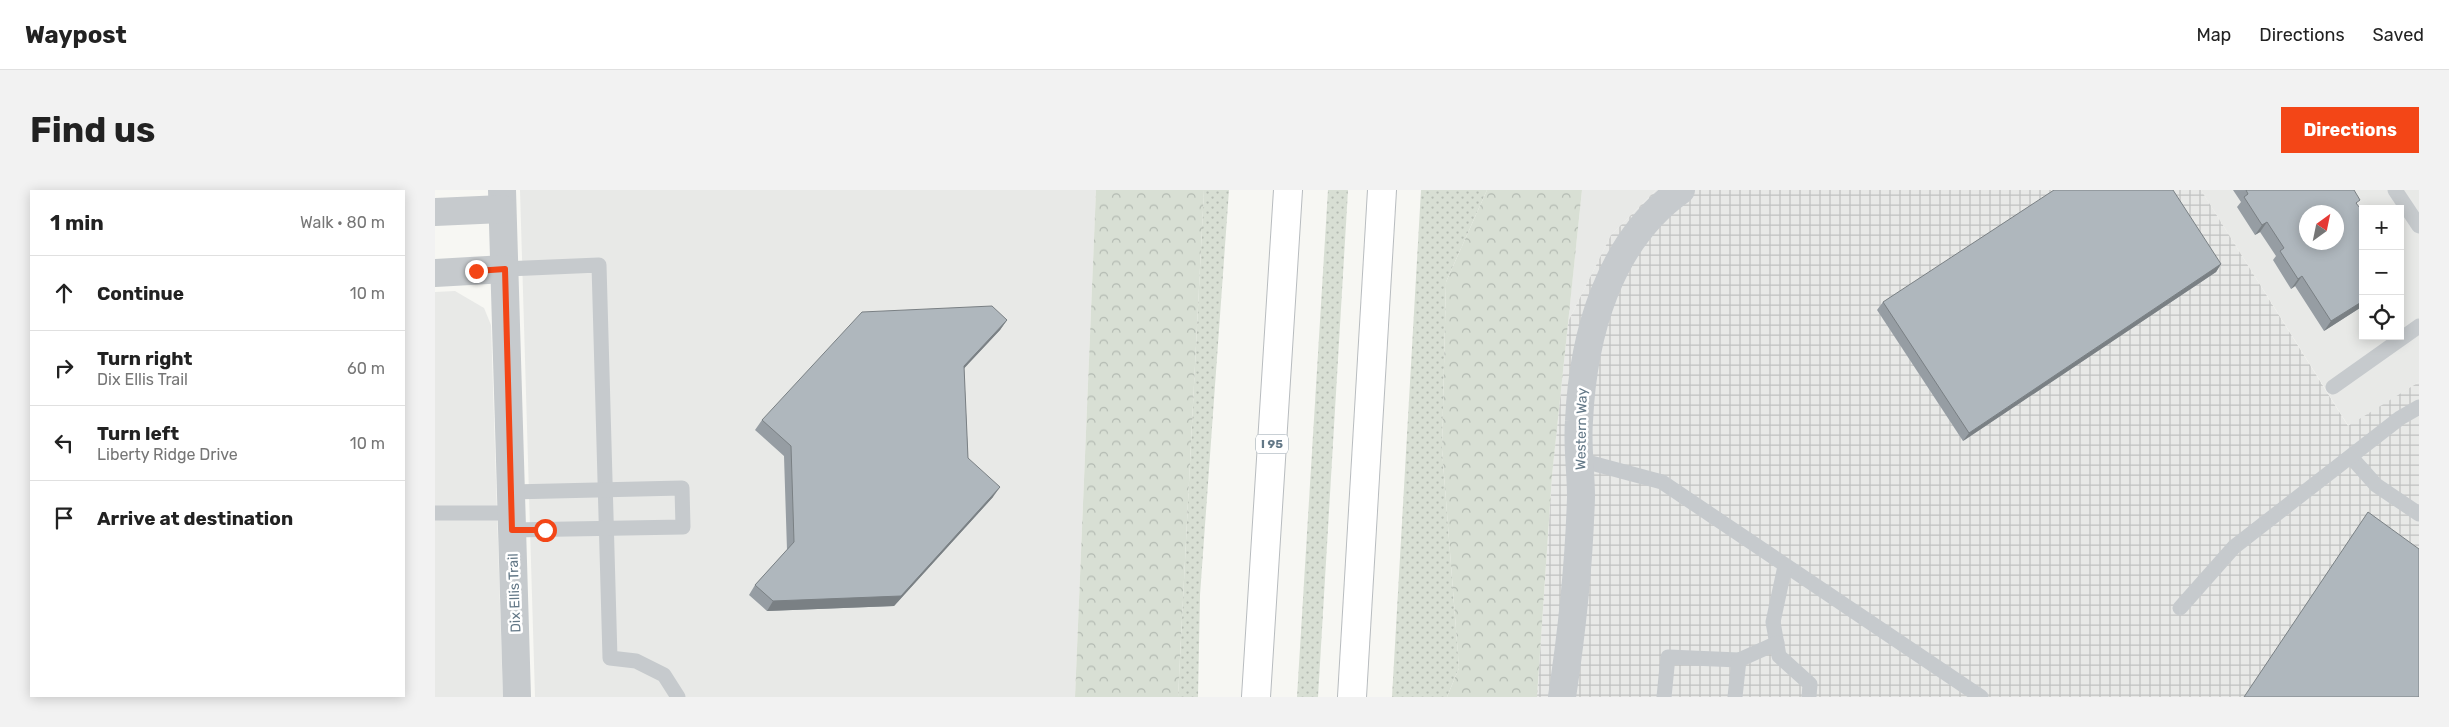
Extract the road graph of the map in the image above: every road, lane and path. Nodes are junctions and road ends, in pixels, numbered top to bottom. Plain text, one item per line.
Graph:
1 (1288, 190) edge
2 (1383, 190) edge
3 (1681, 190) edge
4 (2395, 190) edge
5 (502, 199) edge
6 (435, 212) edge
7 (2419, 226) edge
8 (505, 269) junction
9 (435, 274) edge
10 (2419, 326) edge
11 (2333, 387) dead end
12 (2419, 407) edge
13 (2351, 457) junction
14 (1580, 460) junction
15 (606, 490) junction
16 (511, 512) junction
17 (435, 513) edge
18 (2419, 514) edge
19 (607, 530) junction
20 (1785, 566) junction
21 (2180, 608) dead end
22 (1777, 643) junction
23 (1739, 660) junction
24 (517, 697) edge
25 (679, 697) edge
26 (1257, 697) edge
27 (1352, 697) edge
28 (1562, 697) edge
29 (1664, 697) edge
30 (1735, 697) edge
31 (1809, 697) edge
32 (1981, 697) edge

1 - 26 highway, I 95
2 - 27 highway
3 - 14 street, Western Way
4 - 7 lane
5 - 6 street
5 - 8 street, Dix Ellis Trail
8 - 9 street
8 - 15 lane
8 - 16 street, Dix Ellis Trail
10 - 11 lane
12 - 13 lane
13 - 18 lane
13 - 21 lane
14 - 20 lane
14 - 28 street, Western Way
15 - 16 lane
15 - 19 lane
15 - 19 lane
16 - 17 lane
16 - 19 lane
16 - 24 street, Dix Ellis Trail
19 - 25 lane
20 - 22 lane
20 - 32 lane
22 - 23 lane
22 - 31 lane
23 - 29 lane
23 - 30 lane

